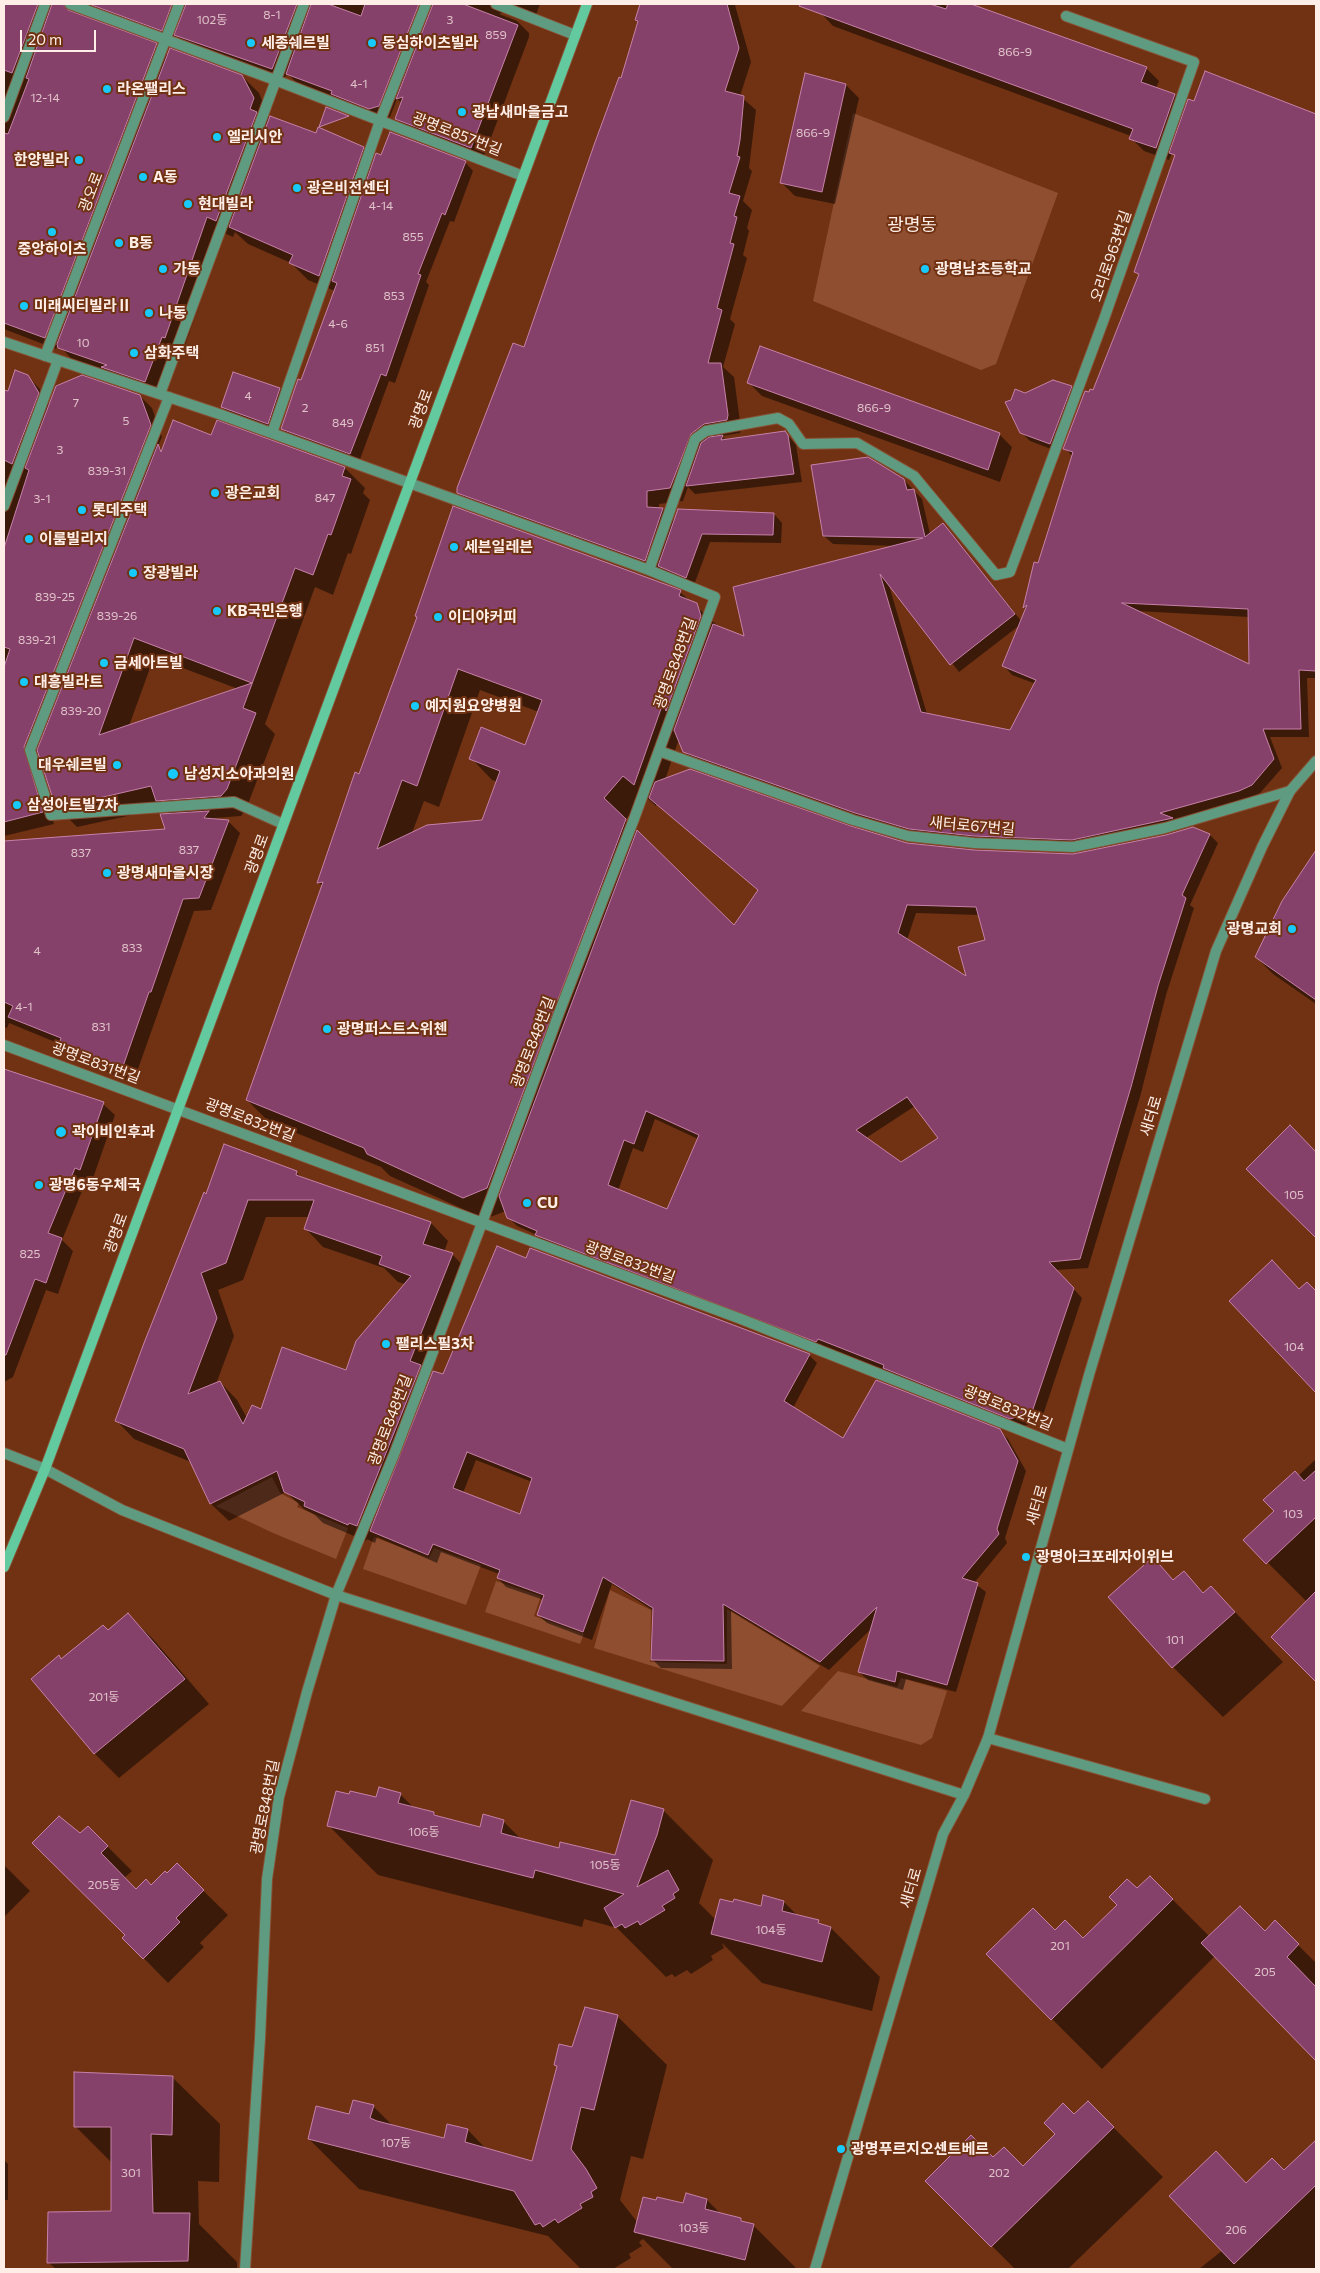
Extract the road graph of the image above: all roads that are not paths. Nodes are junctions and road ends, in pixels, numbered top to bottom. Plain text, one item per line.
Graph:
1 (45, 4) edge
2 (70, 4) edge
3 (179, 4) edge
4 (304, 4) edge
5 (426, 4) edge
6 (496, 4) edge
7 (587, 4) edge
8 (1066, 16) dead end
9 (575, 35) junction
10 (166, 38) junction
11 (275, 80) junction
12 (4, 117) edge
13 (380, 121) junction
14 (523, 176) junction
15 (4, 342) edge
16 (45, 356) junction
17 (58, 360) junction
18 (164, 396) junction
19 (272, 434) junction
20 (409, 484) junction
21 (4, 506) edge
22 (649, 570) junction
23 (659, 751) junction
24 (1315, 765) edge
25 (1290, 791) junction
26 (284, 824) junction
27 (4, 1045) edge
28 (178, 1108) junction
29 (482, 1223) junction
30 (1068, 1449) junction
31 (4, 1453) edge
32 (45, 1469) junction
33 (4, 1567) edge
34 (336, 1595) junction
35 (988, 1738) junction
36 (964, 1795) junction
37 (1205, 1799) dead end
38 (245, 2269) edge
39 (815, 2269) edge

1 - 12 street
2 - 10 street, 광명로857번길
3 - 10 street
4 - 11 street
5 - 13 street
6 - 9 street
7 - 9 main road, 광명로
8 - 22 street, 오리로963번길
9 - 14 main road, 광명로
10 - 11 street, 광명로857번길
10 - 16 street, 광오로
11 - 13 street, 광명로857번길
11 - 18 street
13 - 14 street, 광명로857번길
13 - 19 street
14 - 20 main road, 광명로
15 - 16 street
16 - 17 street
17 - 18 street
17 - 21 street
18 - 19 street
18 - 26 street, 광명로
19 - 20 street
20 - 22 street, 광명로848번길
20 - 26 main road, 광명로
22 - 23 street, 광명로848번길
23 - 25 street, 새터로67번길
23 - 29 street, 광명로848번길
24 - 25 street, 새터로
25 - 30 street, 새터로
26 - 28 main road, 광명로
27 - 28 street, 광명로831번길
28 - 29 street, 광명로832번길
28 - 32 main road, 광명로
29 - 30 street, 광명로832번길
29 - 34 street, 광명로848번길
30 - 35 street, 새터로
31 - 32 street
32 - 33 main road, 광명로
32 - 34 street
34 - 36 street
34 - 38 street, 광명로848번길
35 - 36 street, 새터로
35 - 37 street
36 - 39 street, 새터로

